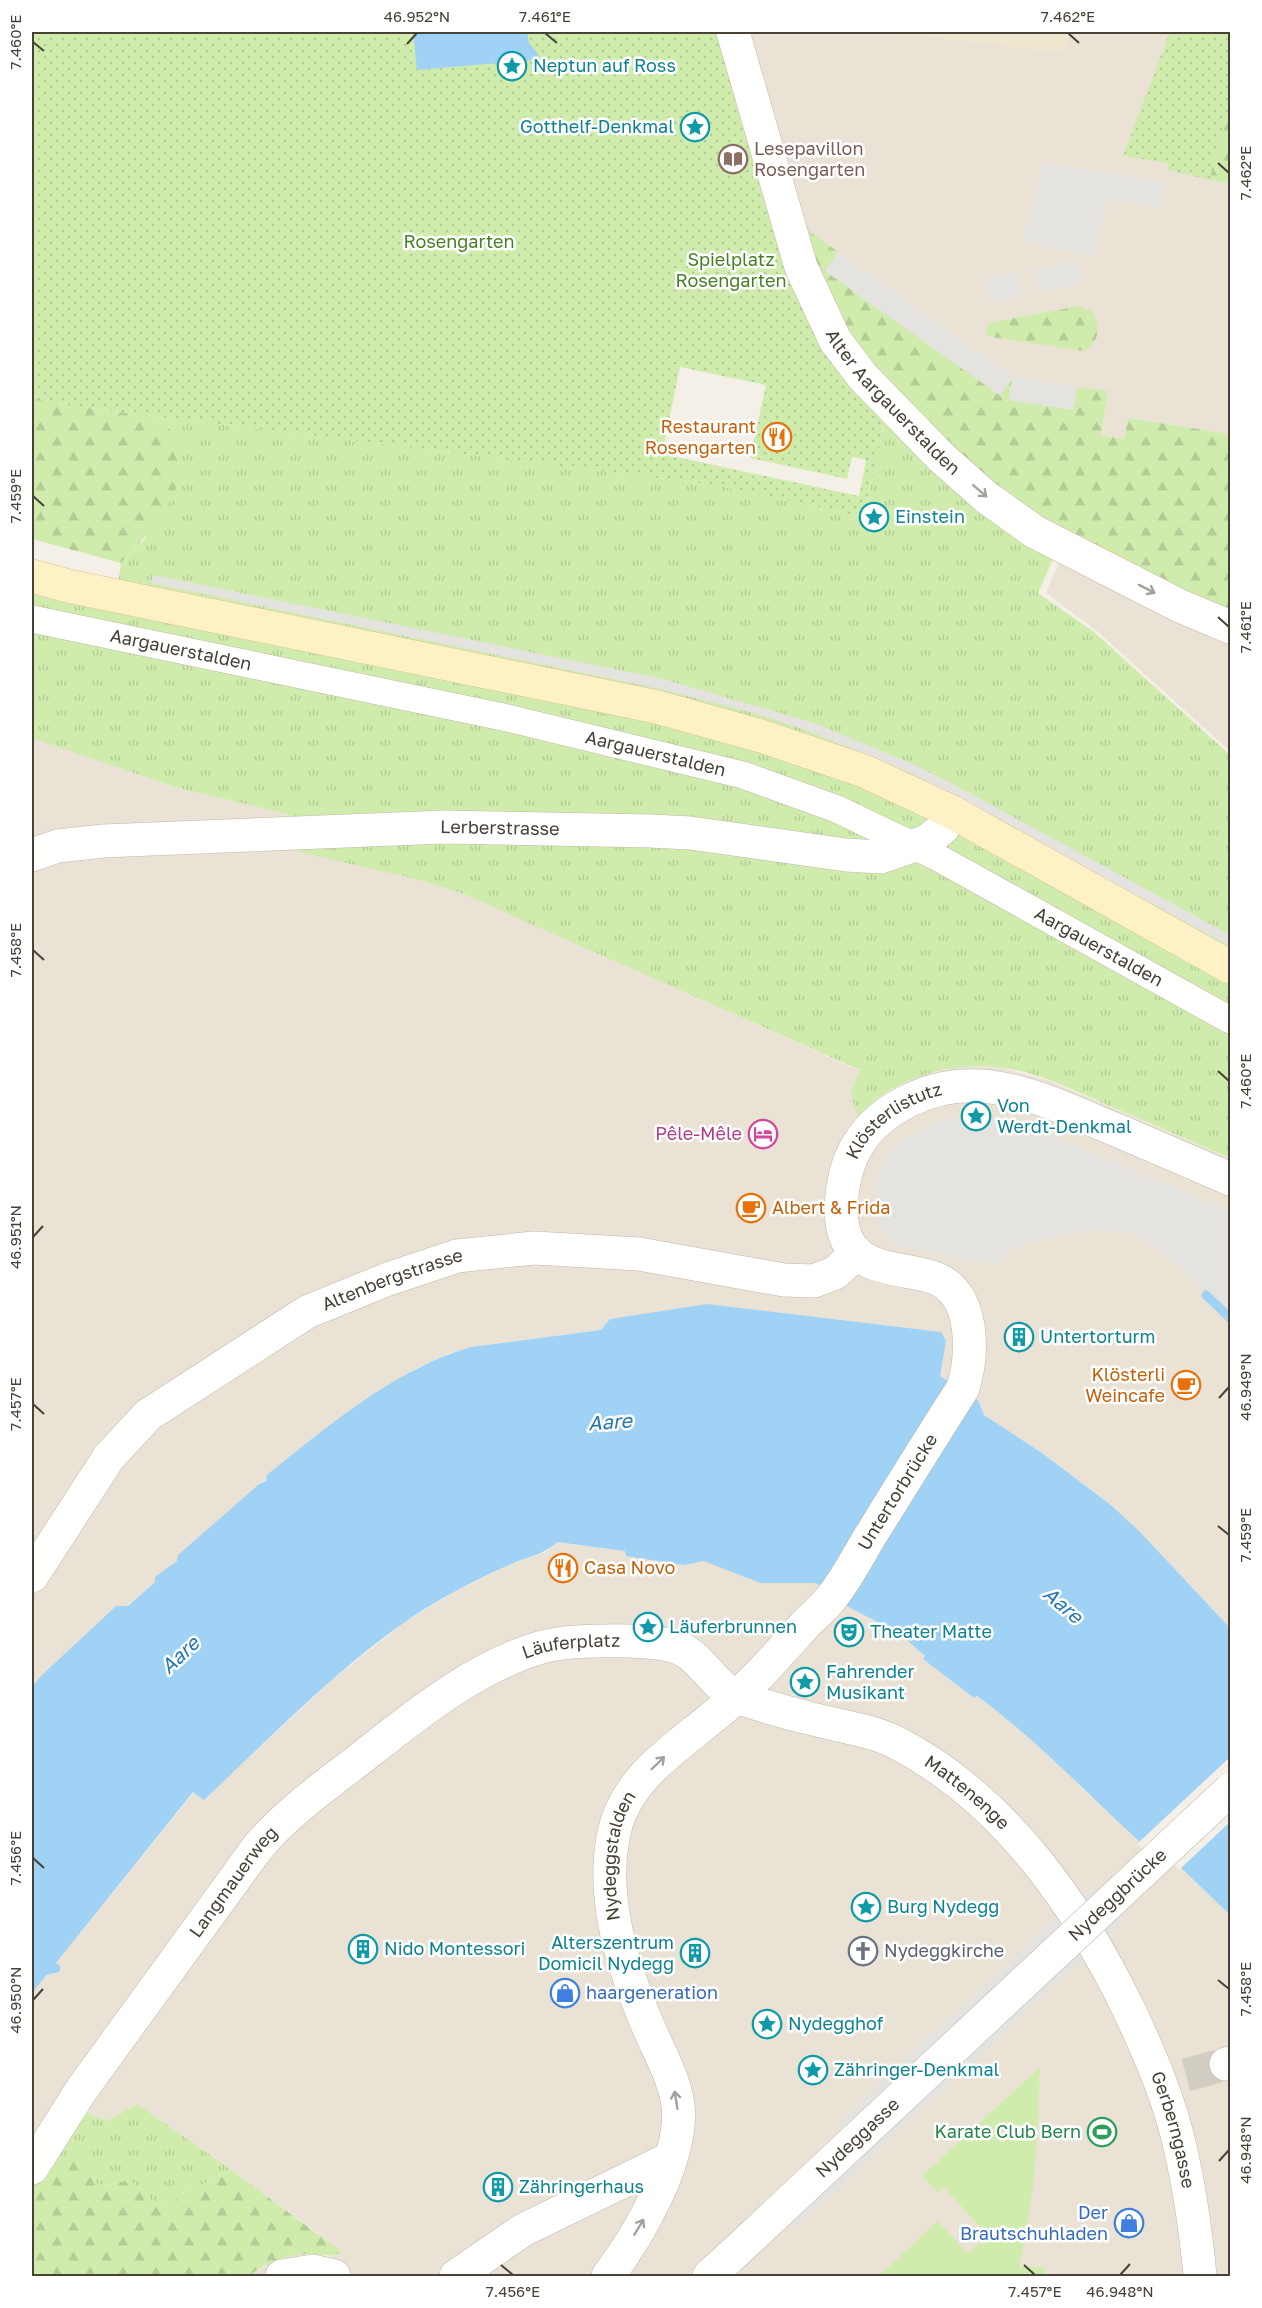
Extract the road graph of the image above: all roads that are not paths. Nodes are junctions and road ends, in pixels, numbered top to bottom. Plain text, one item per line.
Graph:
1 (733, 32) edge
2 (32, 576) edge
3 (32, 619) edge
4 (1230, 627) edge
5 (952, 812) junction
6 (917, 847) junction
7 (32, 855) edge
8 (1230, 967) edge
9 (1230, 1020) edge
10 (1230, 1179) edge
11 (856, 1253) junction
12 (32, 1576) edge
13 (501, 1663) joint
14 (736, 1698) junction
15 (1230, 1790) edge
16 (1120, 1992) joint
17 (1005, 2000) joint
18 (671, 2158) junction
19 (32, 2168) edge
20 (719, 2267) edge
21 (282, 2277) edge
22 (334, 2277) edge
23 (456, 2277) edge
24 (608, 2277) edge
25 (1200, 2277) edge

1 -> 4 street, Alter Aargauerstalden
2 - 5 main road
3 - 6 street, Aargauerstalden
5 - 6 street, Lerberstrasse
5 - 8 main road
6 - 7 street, Lerberstrasse
6 - 9 street, Aargauerstalden
10 - 11 street, Klösterlistutz
11 - 12 street, Altenbergstrasse
11 - 14 street, Untertorbrücke
13 - 14 street, Läuferplatz
13 - 19 street, Langmauerweg
14 - 16 street, Mattenenge
18 -> 14 street, Nydeggstalden
15 - 17 street, Nydeggbrücke, bridge
16 - 25 street, Gerberngasse
17 - 20 street, Nydeggasse
18 - 23 street
24 -> 18 street, Nydeggstalden
21 - 22 street

